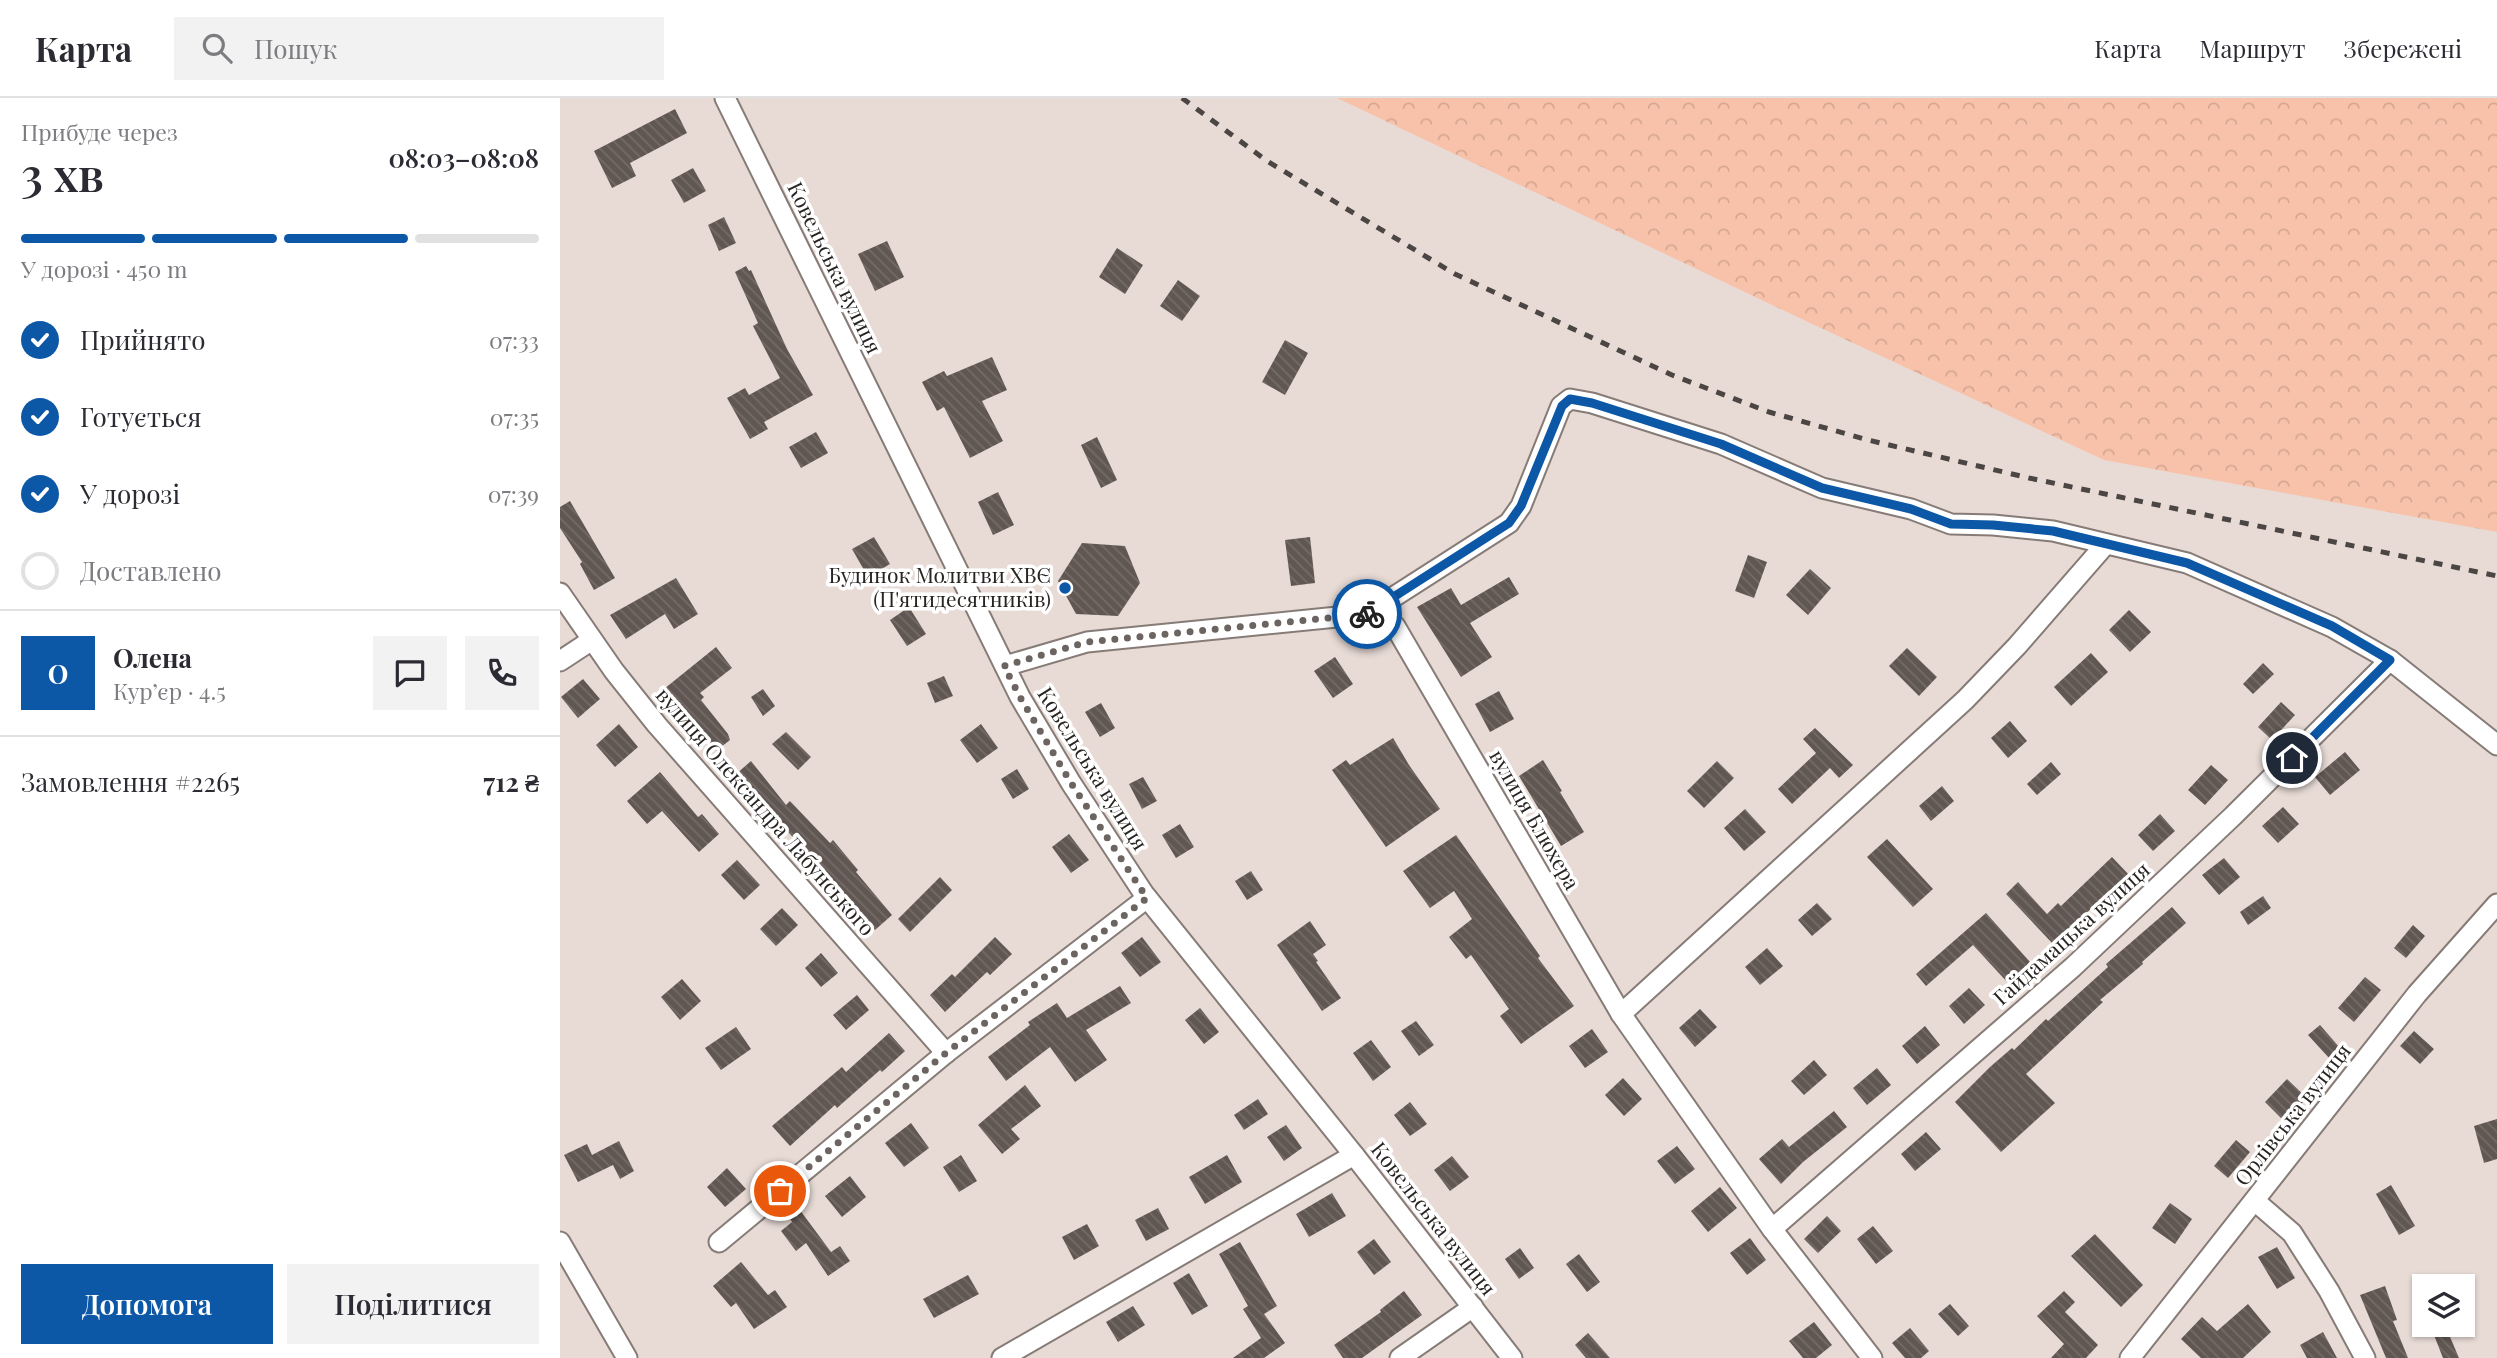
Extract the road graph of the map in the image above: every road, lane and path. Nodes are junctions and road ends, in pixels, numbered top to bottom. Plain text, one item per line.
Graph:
1 (725, 98) edge
2 (2105, 545) junction
3 (560, 593) edge
4 (1367, 614) junction
5 (592, 639) junction
6 (2390, 660) junction
7 (560, 661) edge
8 (1004, 666) junction
9 (2497, 745) edge
10 (1147, 898) junction
11 (2497, 904) edge
12 (1620, 1014) junction
13 (946, 1053) junction
14 (1354, 1155) junction
15 (2255, 1201) junction
16 (1772, 1229) junction
17 (560, 1242) edge
18 (719, 1242) dead end
19 (1473, 1307) junction
20 (627, 1358) edge
21 (1002, 1358) edge
22 (1401, 1358) edge
23 (1512, 1358) edge
24 (1872, 1358) edge
25 (2130, 1358) edge
26 (2365, 1358) edge

1 - 8 street, Ковельська вулиця
2 - 4 street
2 - 6 street
2 - 12 street
3 - 5 street, вулиця Олександра Лабунського
4 - 8 street
4 - 12 street, вулиця Блюхера
5 - 7 street
5 - 13 street, вулиця Олександра Лабунського
6 - 9 street
6 - 16 street, Гайдамацька вулиця
8 - 10 street, Ковельська вулиця
10 - 13 street
10 - 14 street, Ковельська вулиця
11 - 15 street, Орлівська вулиця
12 - 16 street, вулиця Блюхера
13 - 18 street
14 - 19 street, Ковельська вулиця
14 - 21 street
15 - 25 street, Орлівська вулиця
15 - 26 street
16 - 24 street, вулиця Блюхера
17 - 20 street
19 - 22 street
19 - 23 street, Ковельська вулиця

